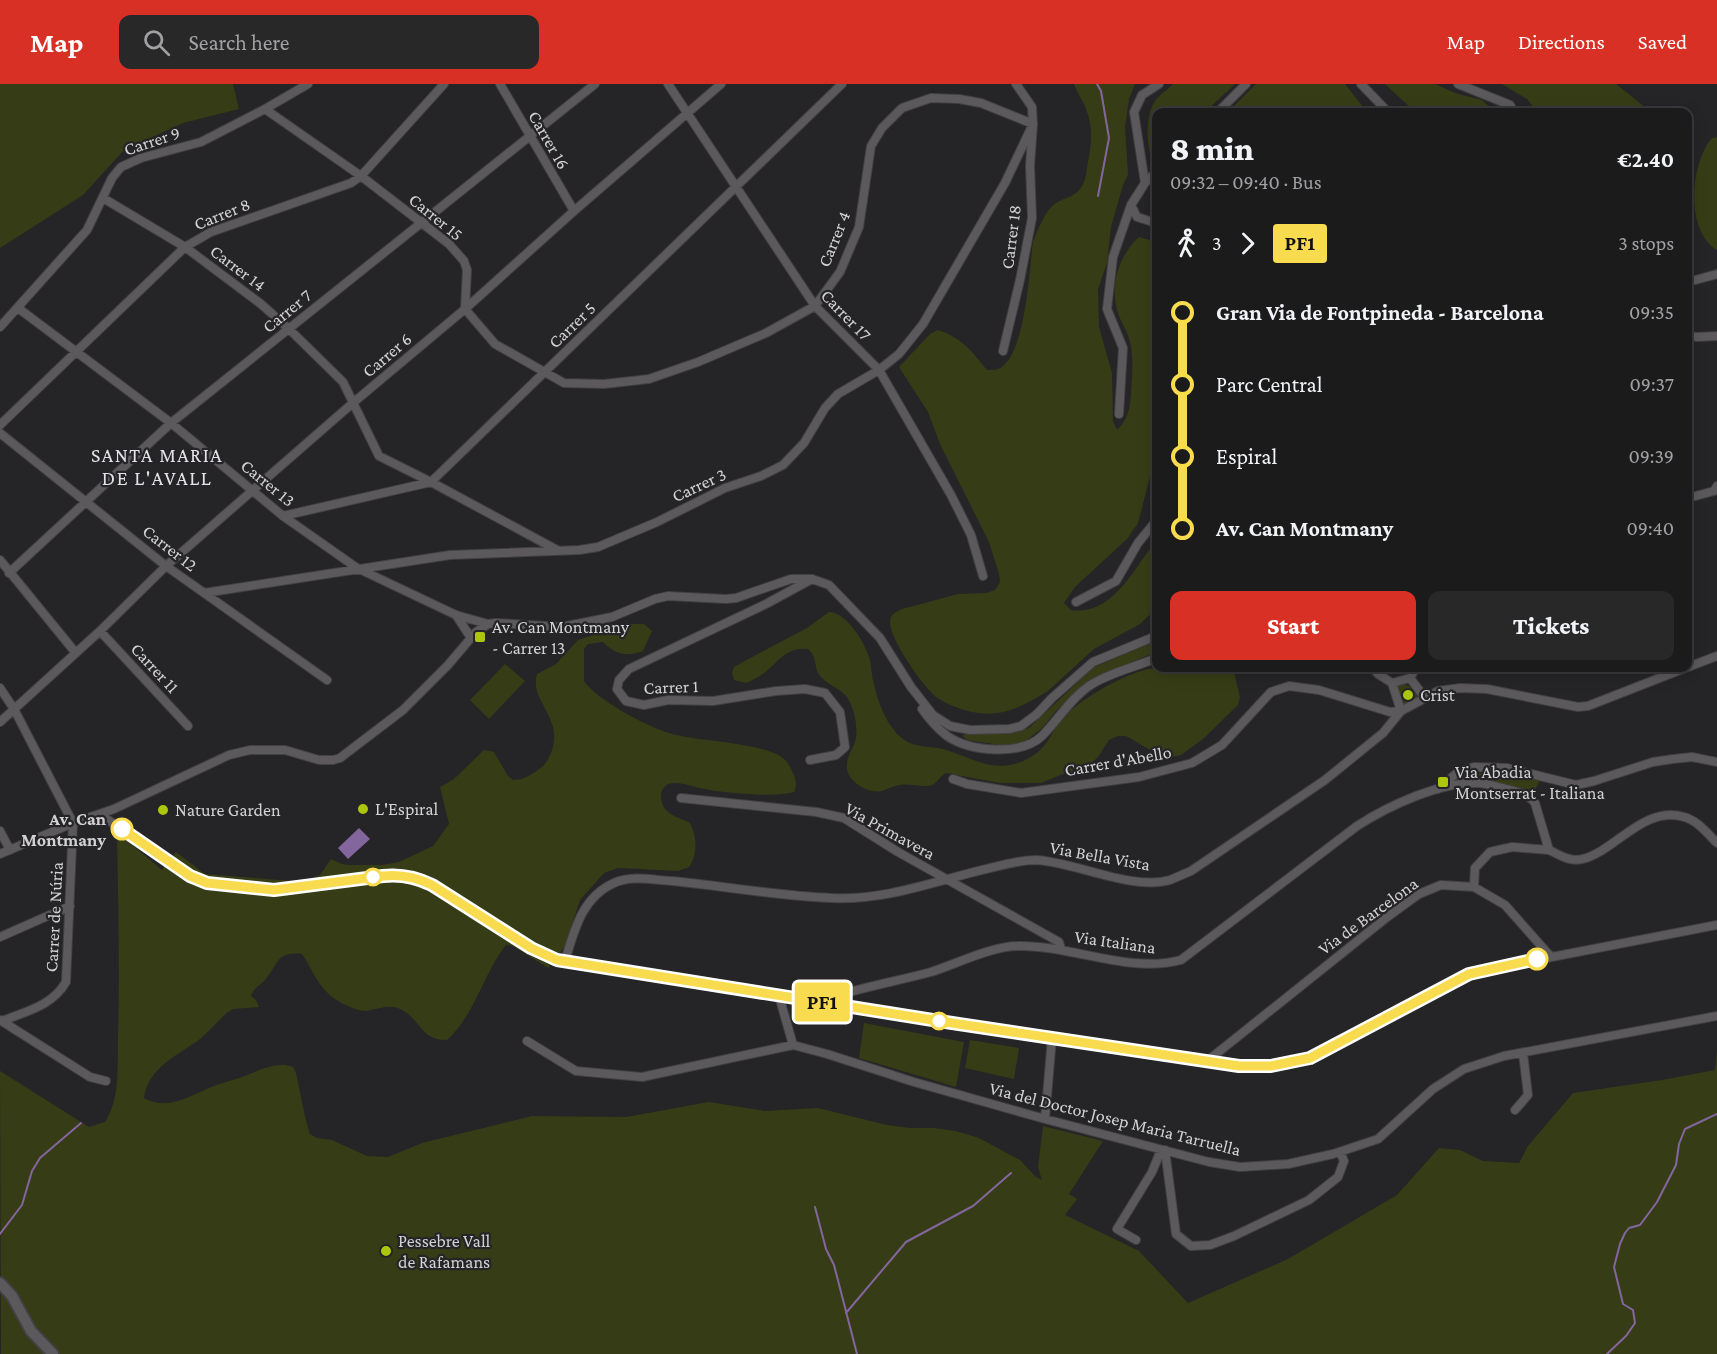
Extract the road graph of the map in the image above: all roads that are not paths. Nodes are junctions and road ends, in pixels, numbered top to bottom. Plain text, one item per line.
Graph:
1 (308, 84) edge
2 (444, 84) edge
3 (500, 84) edge
4 (594, 84) edge
5 (668, 84) edge
6 (721, 84) edge
7 (842, 84) edge
8 (1016, 84) edge
9 (1159, 84) edge
10 (1246, 84) edge
11 (1361, 84) edge
12 (1458, 84) edge
13 (1222, 108) edge
14 (1384, 108) edge
15 (1512, 108) edge
16 (265, 109) junction
17 (687, 114) junction
18 (1033, 124) junction
19 (529, 136) junction
20 (361, 176) junction
21 (1152, 176) edge
22 (1144, 183) junction
23 (736, 186) junction
24 (103, 198) junction
25 (1131, 205) junction
26 (574, 211) junction
27 (421, 222) junction
28 (1152, 222) edge
29 (184, 248) junction
30 (1717, 274) edge
31 (1692, 281) edge
32 (815, 306) junction
33 (18, 308) junction
34 (465, 309) junction
35 (0, 327) edge
36 (289, 328) junction
37 (1717, 336) edge
38 (1692, 337) edge
39 (1004, 351) dead end
40 (77, 352) junction
41 (879, 370) junction
42 (544, 373) junction
43 (354, 402) junction
44 (1119, 414) dead end
45 (171, 423) junction
46 (0, 425) edge
47 (0, 433) edge
48 (431, 482) junction
49 (253, 490) junction
50 (1716, 491) edge
51 (1692, 497) edge
52 (86, 501) junction
53 (283, 516) junction
54 (1152, 526) edge
55 (558, 551) junction
56 (0, 560) edge
57 (166, 566) junction
58 (357, 568) junction
59 (9, 573) junction
60 (983, 576) dead end
61 (812, 579) junction
62 (204, 593) junction
63 (1076, 602) dead end
64 (456, 615) junction
65 (488, 624) junction
66 (100, 631) junction
67 (471, 638) junction
68 (1152, 638) edge
69 (75, 652) junction
70 (1717, 656) edge
71 (1152, 659) edge
72 (1692, 665) edge
73 (1377, 672) edge
74 (1414, 672) edge
75 (1673, 672) edge
76 (1410, 678) junction
77 (327, 680) dead end
78 (1392, 683) junction
79 (911, 687) junction
80 (0, 688) edge
81 (1425, 698) junction
82 (14, 710) junction
83 (1401, 711) junction
84 (0, 722) edge
85 (188, 726) dead end
86 (810, 760) dead end
87 (1717, 762) edge
88 (953, 779) dead end
89 (1436, 790) junction
90 (681, 798) dead end
91 (100, 815) junction
92 (73, 823) junction
93 (0, 831) edge
94 (1717, 843) edge
95 (10, 850) junction
96 (1549, 850) junction
97 (0, 854) edge
98 (947, 879) junction
99 (1474, 887) junction
100 (69, 906) junction
101 (1717, 925) edge
102 (0, 937) edge
103 (1061, 950) junction
104 (1551, 957) junction
105 (565, 961) junction
106 (778, 996) junction
107 (817, 1002) junction
108 (1717, 1016) edge
109 (1, 1021) edge
110 (1052, 1038) junction
111 (527, 1041) dead end
112 (793, 1045) junction
113 (1523, 1053) junction
114 (1206, 1062) junction
115 (106, 1082) dead end
116 (1515, 1110) dead end
117 (1045, 1119) junction
118 (1163, 1150) junction
119 (1340, 1152) junction
120 (1136, 1240) dead end
121 (0, 1283) edge
122 (52, 1354) edge

1 - 16 street, Carrer 9
2 - 20 street, Carrer 8
3 - 19 street, Carrer 16
4 - 19 street, Carrer 7
5 - 17 street, Carrer 17
6 - 17 street, Carrer 6
7 - 23 street, Carrer 5
8 - 18 street
9 - 22 street
10 - 13 street
11 - 14 street
12 - 15 street
16 - 20 street, Carrer 15
16 - 24 street, Carrer 9
17 - 23 street, Carrer 17
17 - 26 street, Carrer 6
18 - 32 street, Carrer 4
18 - 39 street, Carrer 18
18 - 41 street, Carrer 3
19 - 26 street, Carrer 16
19 - 27 street, Carrer 7
20 - 27 street, Carrer 15
20 - 29 street, Carrer 8
21 - 22 street
22 - 25 street
23 - 32 street, Carrer 17
23 - 42 street, Carrer 5
24 - 29 street, Carrer 14
24 - 33 street, Carrer 9
25 - 28 street
25 - 44 street
26 - 34 street, Carrer 6
27 - 34 street, Carrer 15
27 - 36 street, Carrer 7
29 - 36 street, Carrer 14
29 - 40 street, Carrer 8
30 - 31 street
32 - 41 street, Carrer 17
32 - 42 street, Carrer 4
33 - 35 street, Carrer 9
33 - 40 street, Carrer 13
34 - 42 street
34 - 43 street, Carrer 6
36 - 43 street, Carrer 14
36 - 45 street, Carrer 7
37 - 38 street
40 - 45 street, Carrer 13
40 - 46 street, Carrer 8
41 - 55 street, Carrer 3
41 - 60 street, Carrer 17
42 - 48 street, Carrer 5
43 - 48 street, Carrer 14
43 - 49 street, Carrer 6
45 - 49 street, Carrer 13
45 - 52 street, Carrer 7
47 - 52 street, Carrer 12
48 - 53 street
48 - 55 street, Carrer 14
49 - 53 street, Carrer 13
49 - 57 street, Carrer 6
50 - 51 street
52 - 57 street, Carrer 12
52 - 59 street, Carrer 7
53 - 58 street, Carrer 13
54 - 63 street
55 - 58 street, Carrer 3
56 - 59 street
57 - 62 street, Carrer 12
57 - 66 street, Carrer 6
58 - 62 street, Carrer 3
58 - 64 street, Carrer 13
59 - 69 street
61 - 65 street, Carrer 13
61 - 79 street
61 - 86 street, Carrer 1
62 - 77 street, Carrer 12
64 - 65 street, Carrer 13
64 - 67 street
65 - 67 street
66 - 69 street, Carrer 6
66 - 85 street, Carrer 11
67 - 91 street
68 - 79 street
69 - 82 street, Carrer 6
70 - 72 street, Via Bella Vista
71 - 79 street
73 - 78 street
74 - 76 street
75 - 81 street, Via Bella Vista
76 - 78 street
76 - 81 street
78 - 83 street
80 - 82 street
81 - 83 street, Via Bella Vista
82 - 84 street, Carrer 6
82 - 92 street
83 - 88 street, Carrer d'Abello
83 - 98 street, Via Bella Vista
87 - 89 street
89 - 96 street
89 - 103 street, Via Italiana
90 - 98 street, Via Primavera
91 - 92 street
91 - 105 street
92 - 95 street
92 - 100 street, Carrer de Núria
93 - 95 street
94 - 96 street
95 - 97 street
96 - 99 street
98 - 103 street, Via Primavera
98 - 105 street, Via Bella Vista
99 - 104 street, Via de Barcelona
99 - 114 street, Via de Barcelona
100 - 102 street
100 - 109 street, Carrer de Núria
101 - 104 street
103 - 107 street, Via Italiana
104 - 114 street
105 - 106 street
106 - 107 street
106 - 112 street
107 - 110 street
108 - 113 street, Via del Doctor Josep Maria Tarruella
109 - 115 street
110 - 114 street
110 - 117 street
111 - 112 street, Via del Doctor Josep Maria Tarruella
112 - 117 street, Via del Doctor Josep Maria Tarruella
113 - 116 street
113 - 119 street, Via del Doctor Josep Maria Tarruella
117 - 118 street, Via del Doctor Josep Maria Tarruella
118 - 119 street, Via del Doctor Josep Maria Tarruella
118 - 119 street
118 - 120 street
121 - 122 main road

